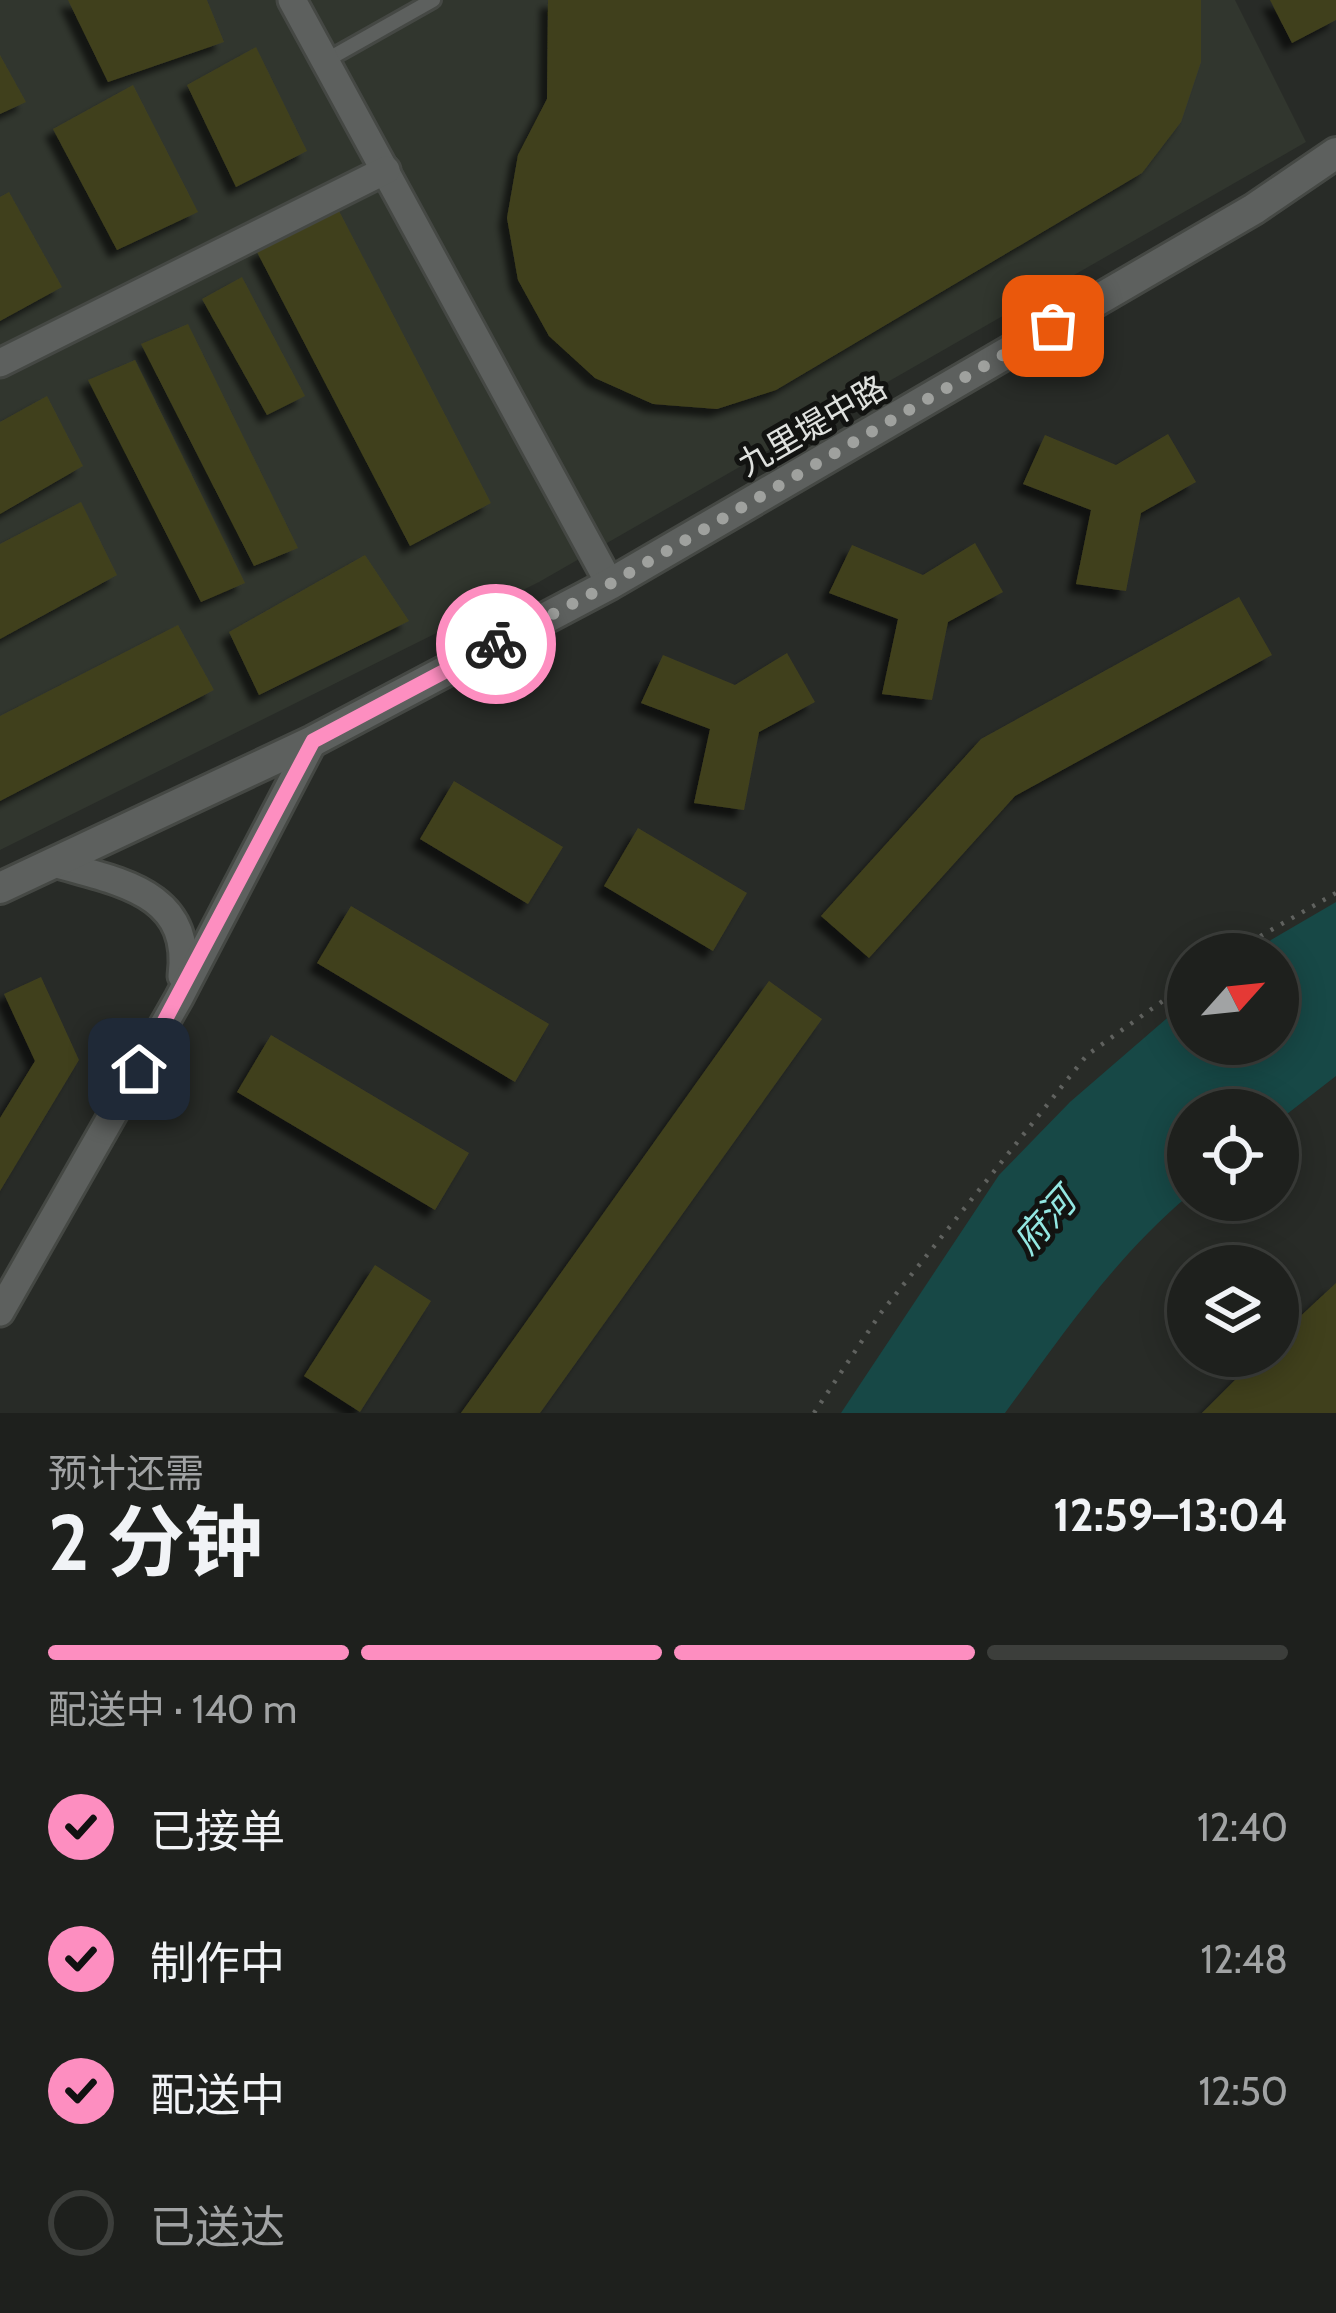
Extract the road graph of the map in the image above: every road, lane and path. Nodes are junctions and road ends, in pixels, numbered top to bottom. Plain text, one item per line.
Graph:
1 (292, 0) edge
2 (433, 0) edge
3 (325, 61) junction
4 (1336, 153) edge
5 (386, 170) junction
6 (0, 363) edge
7 (610, 584) junction
8 (313, 741) junction
9 (54, 863) junction
10 (0, 888) edge
11 (1336, 892) edge
12 (1265, 933) edge
13 (179, 998) junction
14 (1167, 998) edge
15 (0, 1312) edge
16 (814, 1413) edge

1 - 3 street
2 - 3 lane
3 - 5 street
4 - 7 street, 九里堤中路
5 - 6 street
5 - 7 street
7 - 8 street, 九里堤中路
8 - 9 street, 九里堤中路
8 - 13 street
9 - 10 street, 九里堤中路
9 - 13 street
11 - 12 path
13 - 15 street
14 - 16 path

